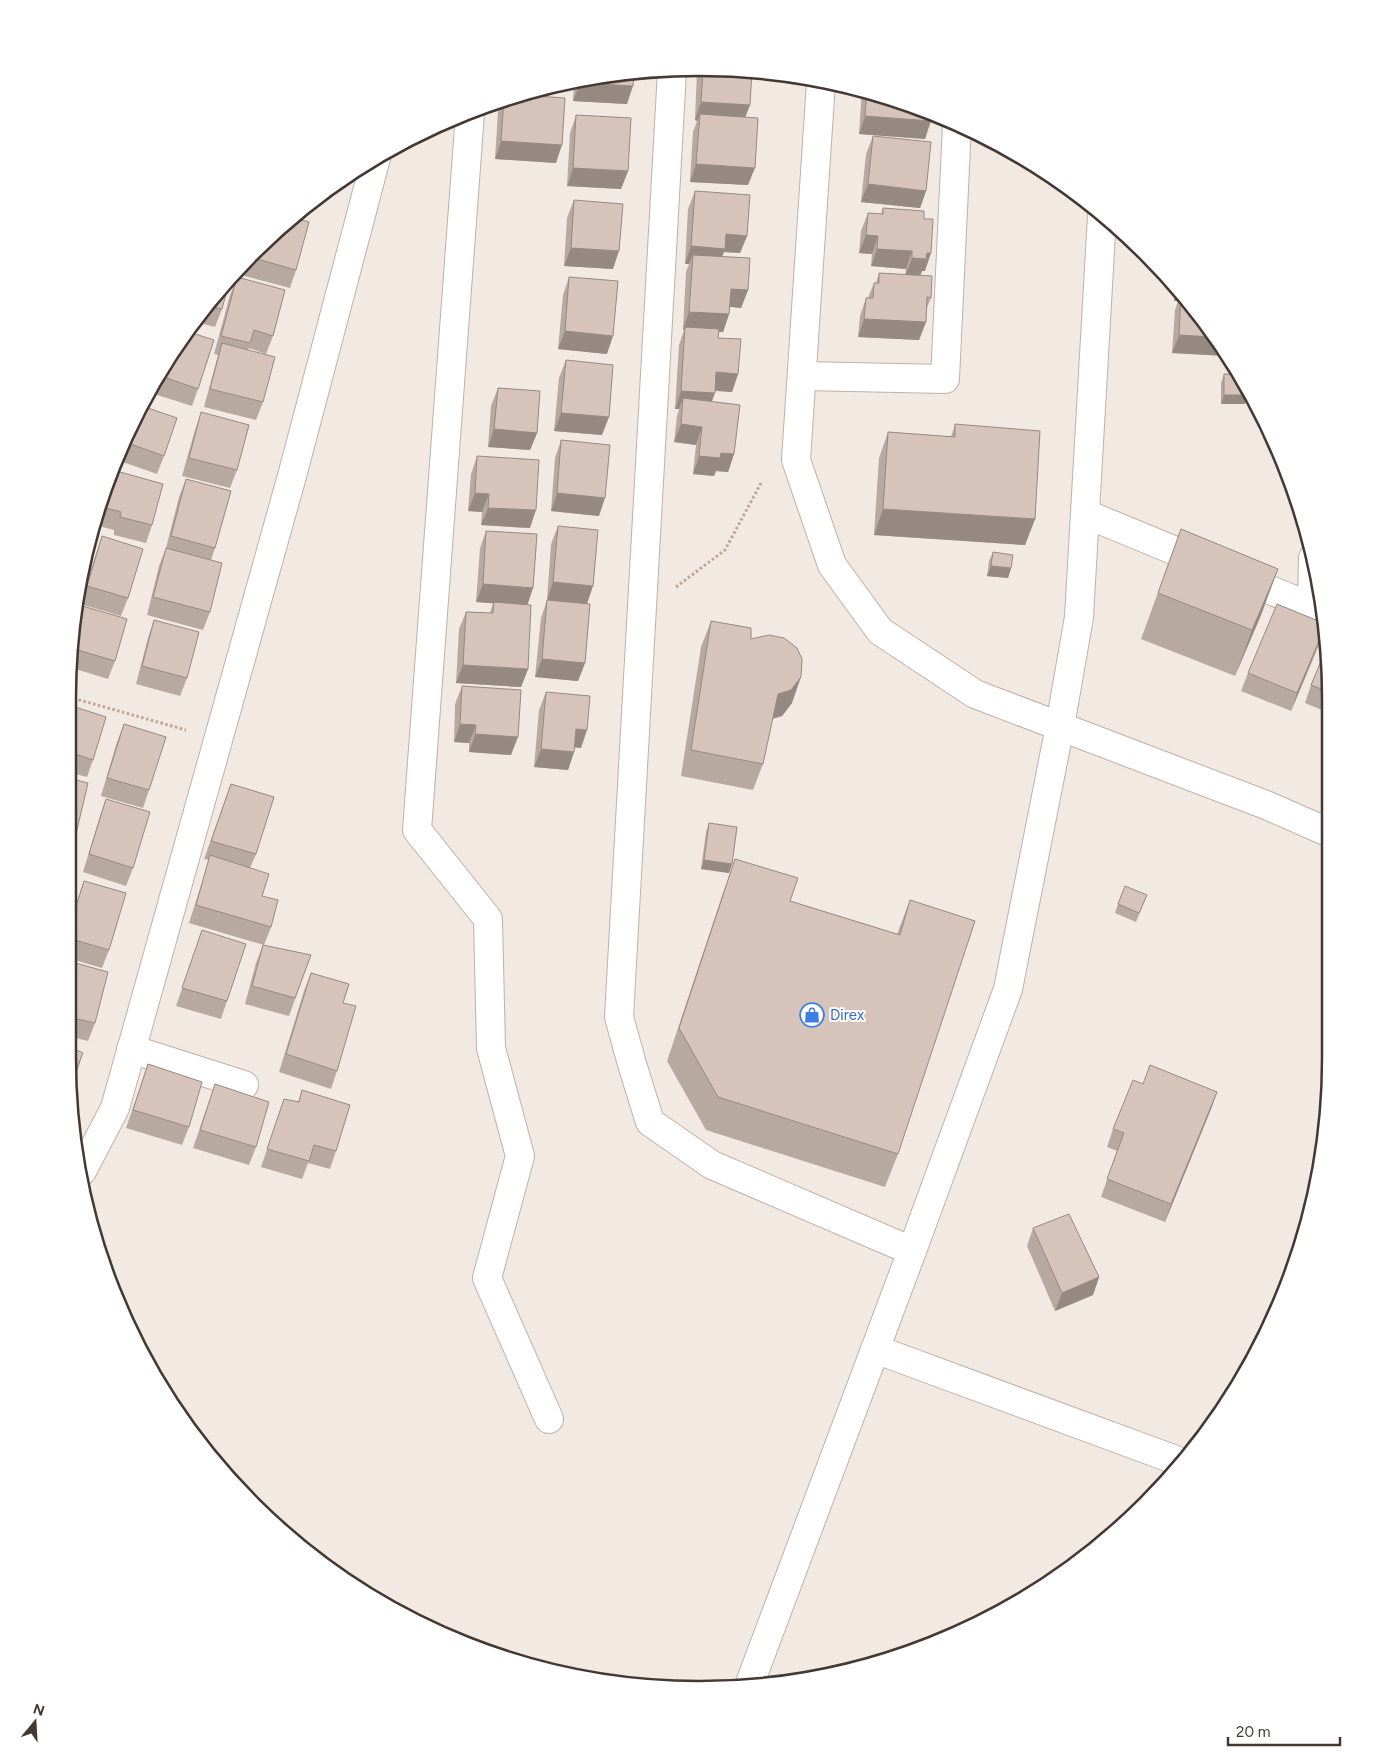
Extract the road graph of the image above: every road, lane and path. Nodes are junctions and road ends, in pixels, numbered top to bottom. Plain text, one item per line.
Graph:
1 (672, 77) edge
2 (821, 88) edge
3 (469, 121) edge
4 (957, 132) edge
5 (373, 169) edge
6 (1102, 224) edge
7 (802, 376) junction
8 (761, 483) dead end
9 (1086, 514) junction
10 (675, 588) dead end
11 (1314, 608) edge
12 (76, 699) edge
13 (1060, 726) junction
14 (218, 738) junction
15 (1322, 829) edge
16 (131, 1049) junction
17 (244, 1085) dead end
18 (86, 1164) edge
19 (912, 1251) junction
20 (875, 1349) junction
21 (549, 1418) dead end
22 (1175, 1460) edge
23 (752, 1678) edge

1 - 19 street
2 - 7 street
3 - 21 street
4 - 7 street
5 - 14 street
6 - 9 street
7 - 13 street
8 - 10 path
9 - 11 street
9 - 13 street
12 - 14 path
13 - 15 street
13 - 19 street
14 - 16 street
16 - 17 street
16 - 18 street
19 - 20 street
20 - 22 street
20 - 23 street

